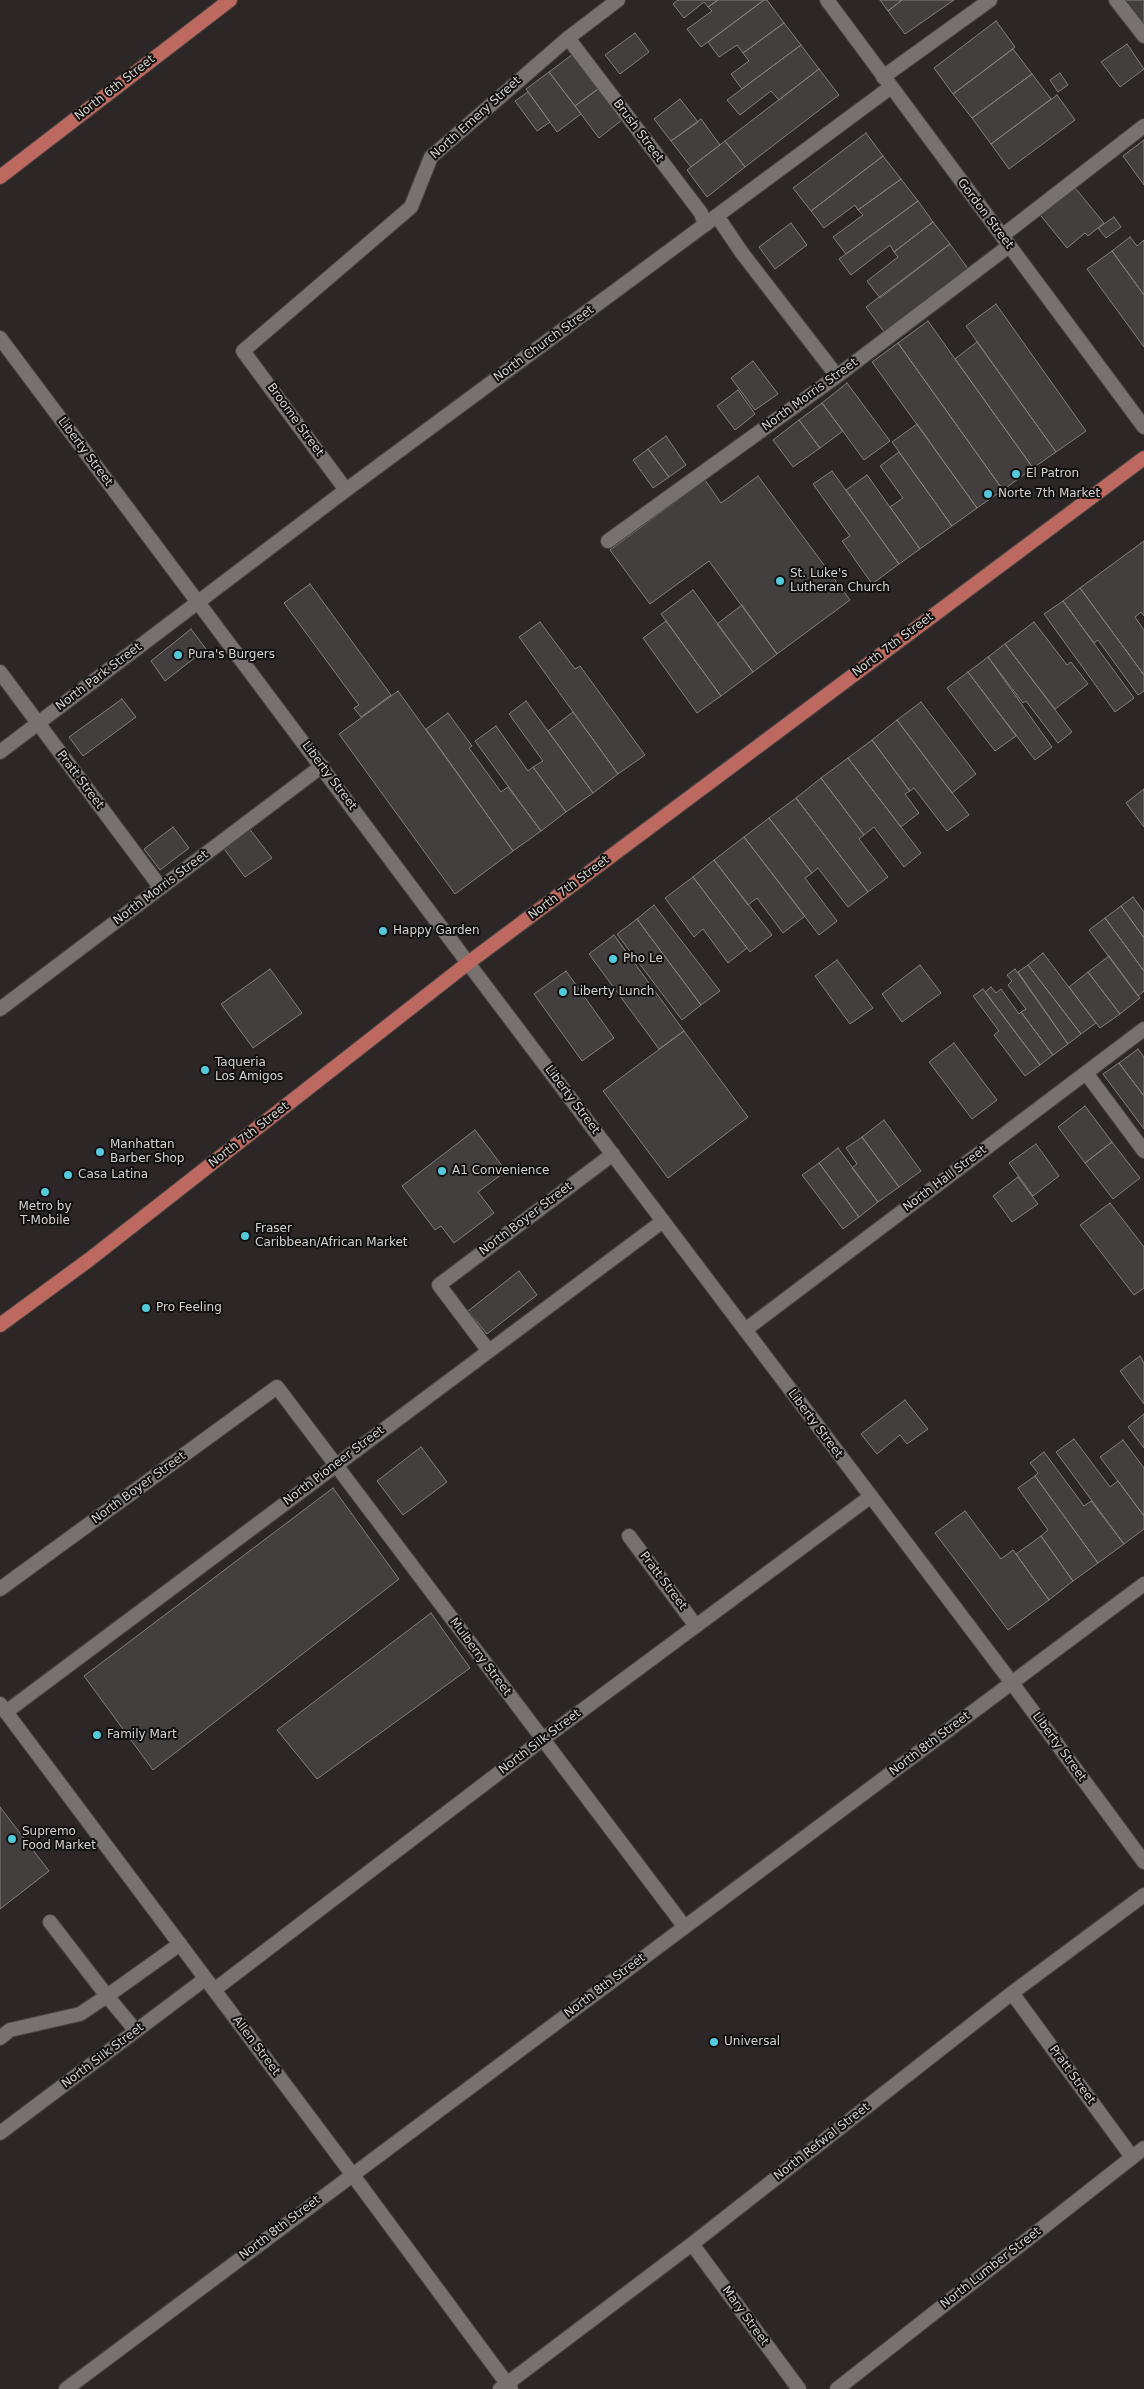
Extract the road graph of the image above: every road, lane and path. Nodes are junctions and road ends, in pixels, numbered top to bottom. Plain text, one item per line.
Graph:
1 (230, 0) edge
2 (618, 0) edge
3 (827, 0) edge
4 (990, 0) edge
5 (1116, 0) edge
6 (1144, 36) edge
7 (568, 38) junction
8 (887, 82) junction
9 (1144, 126) edge
10 (0, 177) edge
11 (717, 216) junction
12 (705, 225) junction
13 (1006, 241) junction
14 (0, 338) edge
15 (243, 350) joint
16 (837, 376) junction
17 (1144, 427) edge
18 (1144, 458) edge
19 (346, 490) junction
20 (608, 541) dead end
21 (198, 603) junction
22 (0, 672) edge
23 (37, 724) junction
24 (0, 752) edge
25 (322, 766) junction
26 (161, 888) junction
27 (468, 963) junction
28 (0, 1009) edge
29 (1144, 1029) edge
30 (1086, 1073) junction
31 (1144, 1151) edge
32 (613, 1154) junction
33 (663, 1220) junction
34 (0, 1325) edge
35 (745, 1330) junction
36 (488, 1350) junction
37 (277, 1387) joint
38 (335, 1465) junction
39 (870, 1497) junction
40 (629, 1536) dead end
41 (1144, 1584) edge
42 (0, 1589) edge
43 (696, 1626) junction
44 (1012, 1683) junction
45 (3, 1708) edge
46 (542, 1740) junction
47 (1144, 1862) edge
48 (1144, 1895) edge
49 (50, 1922) dead end
50 (684, 1926) junction
51 (180, 1944) junction
52 (205, 1978) junction
53 (214, 1990) junction
54 (1012, 1993) junction
55 (108, 1996) junction
56 (136, 2031) junction
57 (0, 2038) edge
58 (0, 2133) edge
59 (1144, 2148) edge
60 (1132, 2157) junction
61 (352, 2174) junction
62 (692, 2244) junction
63 (506, 2387) edge
64 (66, 2389) edge
65 (799, 2389) edge
66 (838, 2389) edge

1 - 10 main road, North 6th Street
2 - 7 street, North Emery Street
3 - 8 street, Gordon Street
4 - 8 street, North Church Street
5 - 6 street
7 - 12 street, Brush Street
7 - 15 street, North Emery Street
8 - 11 street, North Church Street
8 - 13 street, Gordon Street
9 - 13 street, North Morris Street
11 - 12 street, North Church Street
11 - 16 street
12 - 19 street, North Church Street
13 - 16 street, North Morris Street
13 - 17 street, Gordon Street
14 - 21 street, Liberty Street
15 - 19 street, Broome Street
16 - 20 street, North Morris Street
18 - 27 main road, North 7th Street
19 - 21 street, North Church Street
21 - 23 street, North Park Street
21 - 25 street, Liberty Street
22 - 23 street, Pratt Street
23 - 24 street, North Park Street
23 - 26 street, Pratt Street
25 - 26 street, North Morris Street
25 - 27 street, Liberty Street
26 - 28 street, North Morris Street
27 - 32 street, Liberty Street
27 - 34 main road, North 7th Street
29 - 30 street, North Hall Street
30 - 31 street
30 - 35 street, North Hall Street
32 - 33 street, Liberty Street
32 - 36 street, North Boyer Street
33 - 35 street, Liberty Street
33 - 36 street, North Pioneer Street
35 - 39 street, Liberty Street
36 - 38 street, North Pioneer Street
37 - 38 street, Mulberry Street
37 - 42 street, North Boyer Street
38 - 45 street, North Pioneer Street
38 - 46 street, Mulberry Street
39 - 43 street, North Silk Street
39 - 44 street, Liberty Street
40 - 43 street, Pratt Street
41 - 44 street, North 8th Street
43 - 46 street, North Silk Street
44 - 47 street, Liberty Street
44 - 50 street, North 8th Street
45 - 51 street, Allen Street
46 - 50 street, Mulberry Street
46 - 53 street, North Silk Street
48 - 54 street, North Refwal Street
49 - 55 street
50 - 61 street, North 8th Street
51 - 52 street, Allen Street
51 - 55 street
52 - 53 street, Allen Street
52 - 56 street, North Silk Street
53 - 61 street, Allen Street
54 - 60 street, Pratt Street
54 - 62 street, North Refwal Street
55 - 56 street
55 - 57 street
56 - 58 street, North Silk Street
59 - 60 street, North Lumber Street
60 - 66 street, North Lumber Street
61 - 63 street, Allen Street
61 - 64 street, North 8th Street
62 - 63 street, North Refwal Street
62 - 65 street, Mary Street

